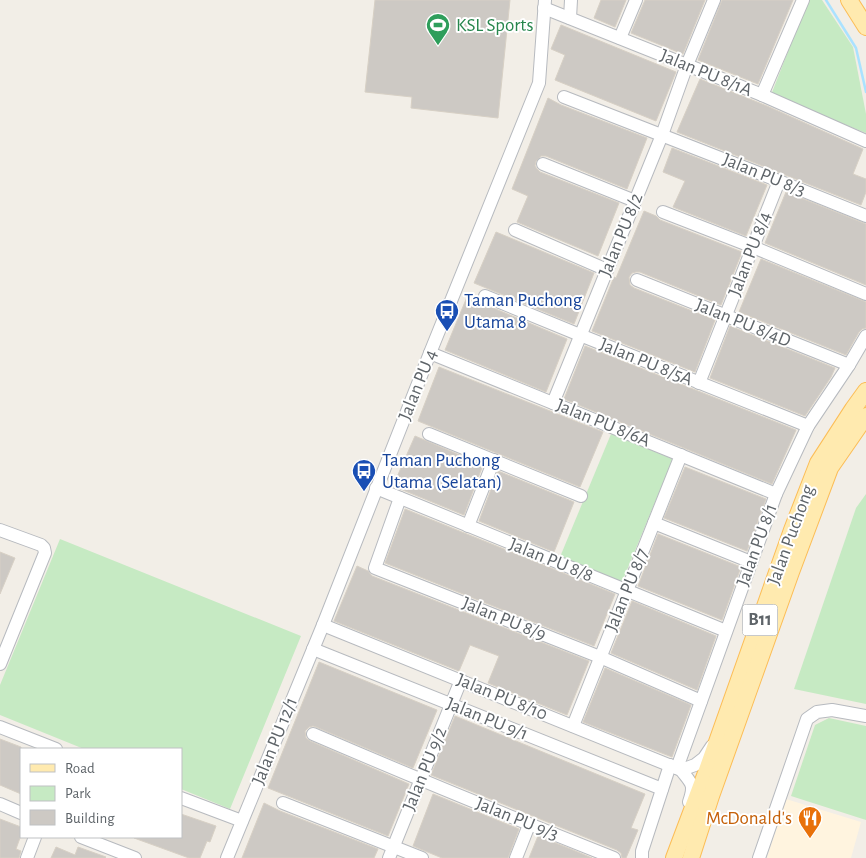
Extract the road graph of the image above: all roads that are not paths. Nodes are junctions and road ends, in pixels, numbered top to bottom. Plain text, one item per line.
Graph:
1 (571, 0) edge
2 (636, 0) edge
3 (714, 0) edge
4 (803, 0) edge
5 (849, 0) edge
6 (545, 4) edge
7 (570, 18) junction
8 (866, 27) edge
9 (620, 38) junction
10 (687, 65) junction
11 (762, 95) junction
12 (564, 97) dead end
13 (662, 135) junction
14 (866, 141) edge
15 (542, 164) dead end
16 (778, 181) junction
17 (635, 201) junction
18 (663, 212) dead end
19 (866, 216) edge
20 (515, 230) dead end
21 (753, 247) junction
22 (607, 270) junction
23 (637, 280) dead end
24 (866, 294) edge
25 (485, 296) dead end
26 (726, 316) junction
27 (580, 335) junction
28 (866, 336) edge
29 (430, 353) junction
30 (849, 365) junction
31 (699, 383) junction
32 (866, 391) edge
33 (553, 403) junction
34 (866, 416) edge
35 (808, 426) junction
36 (429, 434) dead end
37 (681, 455) junction
38 (494, 460) junction
39 (376, 488) junction
40 (776, 494) junction
41 (582, 496) dead end
42 (400, 498) junction
43 (654, 523) junction
44 (468, 526) junction
45 (0, 530) edge
46 (751, 562) junction
47 (627, 590) junction
48 (323, 625) junction
49 (726, 631) junction
50 (313, 649) junction
51 (600, 657) junction
52 (0, 664) edge
53 (461, 680) junction
54 (701, 701) junction
55 (451, 704) junction
56 (866, 716) edge
57 (0, 726) edge
58 (573, 726) junction
59 (313, 734) dead end
60 (716, 742) junction
61 (54, 748) edge
62 (676, 767) junction
63 (420, 780) junction
64 (662, 789) junction
65 (182, 798) edge
66 (283, 802) dead end
67 (0, 804) edge
68 (20, 813) edge
69 (242, 821) junction
70 (529, 825) junction
71 (685, 828) junction
72 (35, 838) edge
73 (84, 838) edge
74 (391, 852) edge
75 (112, 854) edge
76 (27, 858) edge
77 (135, 858) edge
78 (228, 858) edge
79 (422, 858) edge
80 (516, 858) edge
81 (614, 858) edge
82 (642, 858) edge
83 (674, 858) edge
84 (691, 858) edge
85 (759, 858) edge

1 - 7 street
2 - 9 street
3 - 10 street, Jalan PU 8/2
4 - 11 street
5 - 8 main road
6 - 7 street, Jalan PU 8/1A
6 - 29 street, Jalan PU 4
7 - 9 street, Jalan PU 8/1A
9 - 10 street, Jalan PU 8/1A
10 - 11 street, Jalan PU 8/1A
10 - 13 street, Jalan PU 8/2
11 - 14 street, Jalan PU 8/1A
12 - 13 street, Jalan PU 8/3
13 - 16 street, Jalan PU 8/3
13 - 17 street, Jalan PU 8/2
15 - 17 street
16 - 19 street, Jalan PU 8/3
16 - 21 street, Jalan PU 8/4
17 - 22 street, Jalan PU 8/2
18 - 21 street
20 - 22 street
21 - 24 street
21 - 26 street, Jalan PU 8/4
22 - 27 street, Jalan PU 8/2
23 - 26 street, Jalan PU 8/4D
25 - 27 street, Jalan PU 8/5A
26 - 30 street, Jalan PU 8/4D
26 - 31 street, Jalan PU 8/4
27 - 31 street, Jalan PU 8/5A
27 - 33 street, Jalan PU 8/2
28 - 30 street, Jalan PU 8/1
29 - 33 street, Jalan PU 8/6A
29 - 39 street, Jalan PU 4
30 - 35 street, Jalan PU 8/1
31 - 35 street, Jalan PU 8/5A
32 - 60 main road, Jalan Puchong / B11
33 - 37 street, Jalan PU 8/6A
34 - 84 main road, Jalan Puchong / B11
35 - 40 street, Jalan PU 8/1
36 - 38 street
37 - 40 street, Jalan PU 8/6A
37 - 43 street, Jalan PU 8/7
38 - 41 street
38 - 44 street
39 - 42 street, Jalan PU 8/8
39 - 48 street, Jalan PU 4
40 - 46 street, Jalan PU 8/1
42 - 44 street, Jalan PU 8/8
42 - 51 street, Jalan PU 8/9
43 - 46 street
43 - 47 street, Jalan PU 8/7
44 - 47 street, Jalan PU 8/8
45 - 52 street
46 - 49 street, Jalan PU 8/1
47 - 49 street, Jalan PU 8/8
47 - 51 street, Jalan PU 8/7
48 - 50 street, Jalan PU 12/1
48 - 53 street, Jalan PU 8/10
49 - 54 street, Jalan PU 8/1
50 - 55 street, Jalan PU 9/1
50 - 69 street, Jalan PU 12/1
51 - 54 street, Jalan PU 8/9
51 - 58 street, Jalan PU 8/7
53 - 55 street, Jalan PU 9/2
53 - 58 street, Jalan PU 8/10
54 - 62 street, Jalan PU 8/1
55 - 63 street, Jalan PU 9/2
55 - 64 street, Jalan PU 9/1
56 - 85 street
57 - 61 street
58 - 62 street, Jalan PU 8/10
59 - 63 street, Jalan PU 9/3
60 - 62 street
60 - 71 main road, Jalan Puchong / B11
62 - 64 street
62 - 71 street
63 - 70 street, Jalan PU 9/3
63 - 74 street, Jalan PU 9/2
64 - 82 street
65 - 69 street
66 - 74 street
67 - 68 street
69 - 78 street, Jalan PU 12/1
70 - 80 street
70 - 81 street, Jalan PU 9/3
71 - 83 main road, Jalan Puchong / B11
72 - 76 street
73 - 75 street
74 - 79 street
75 - 77 street

